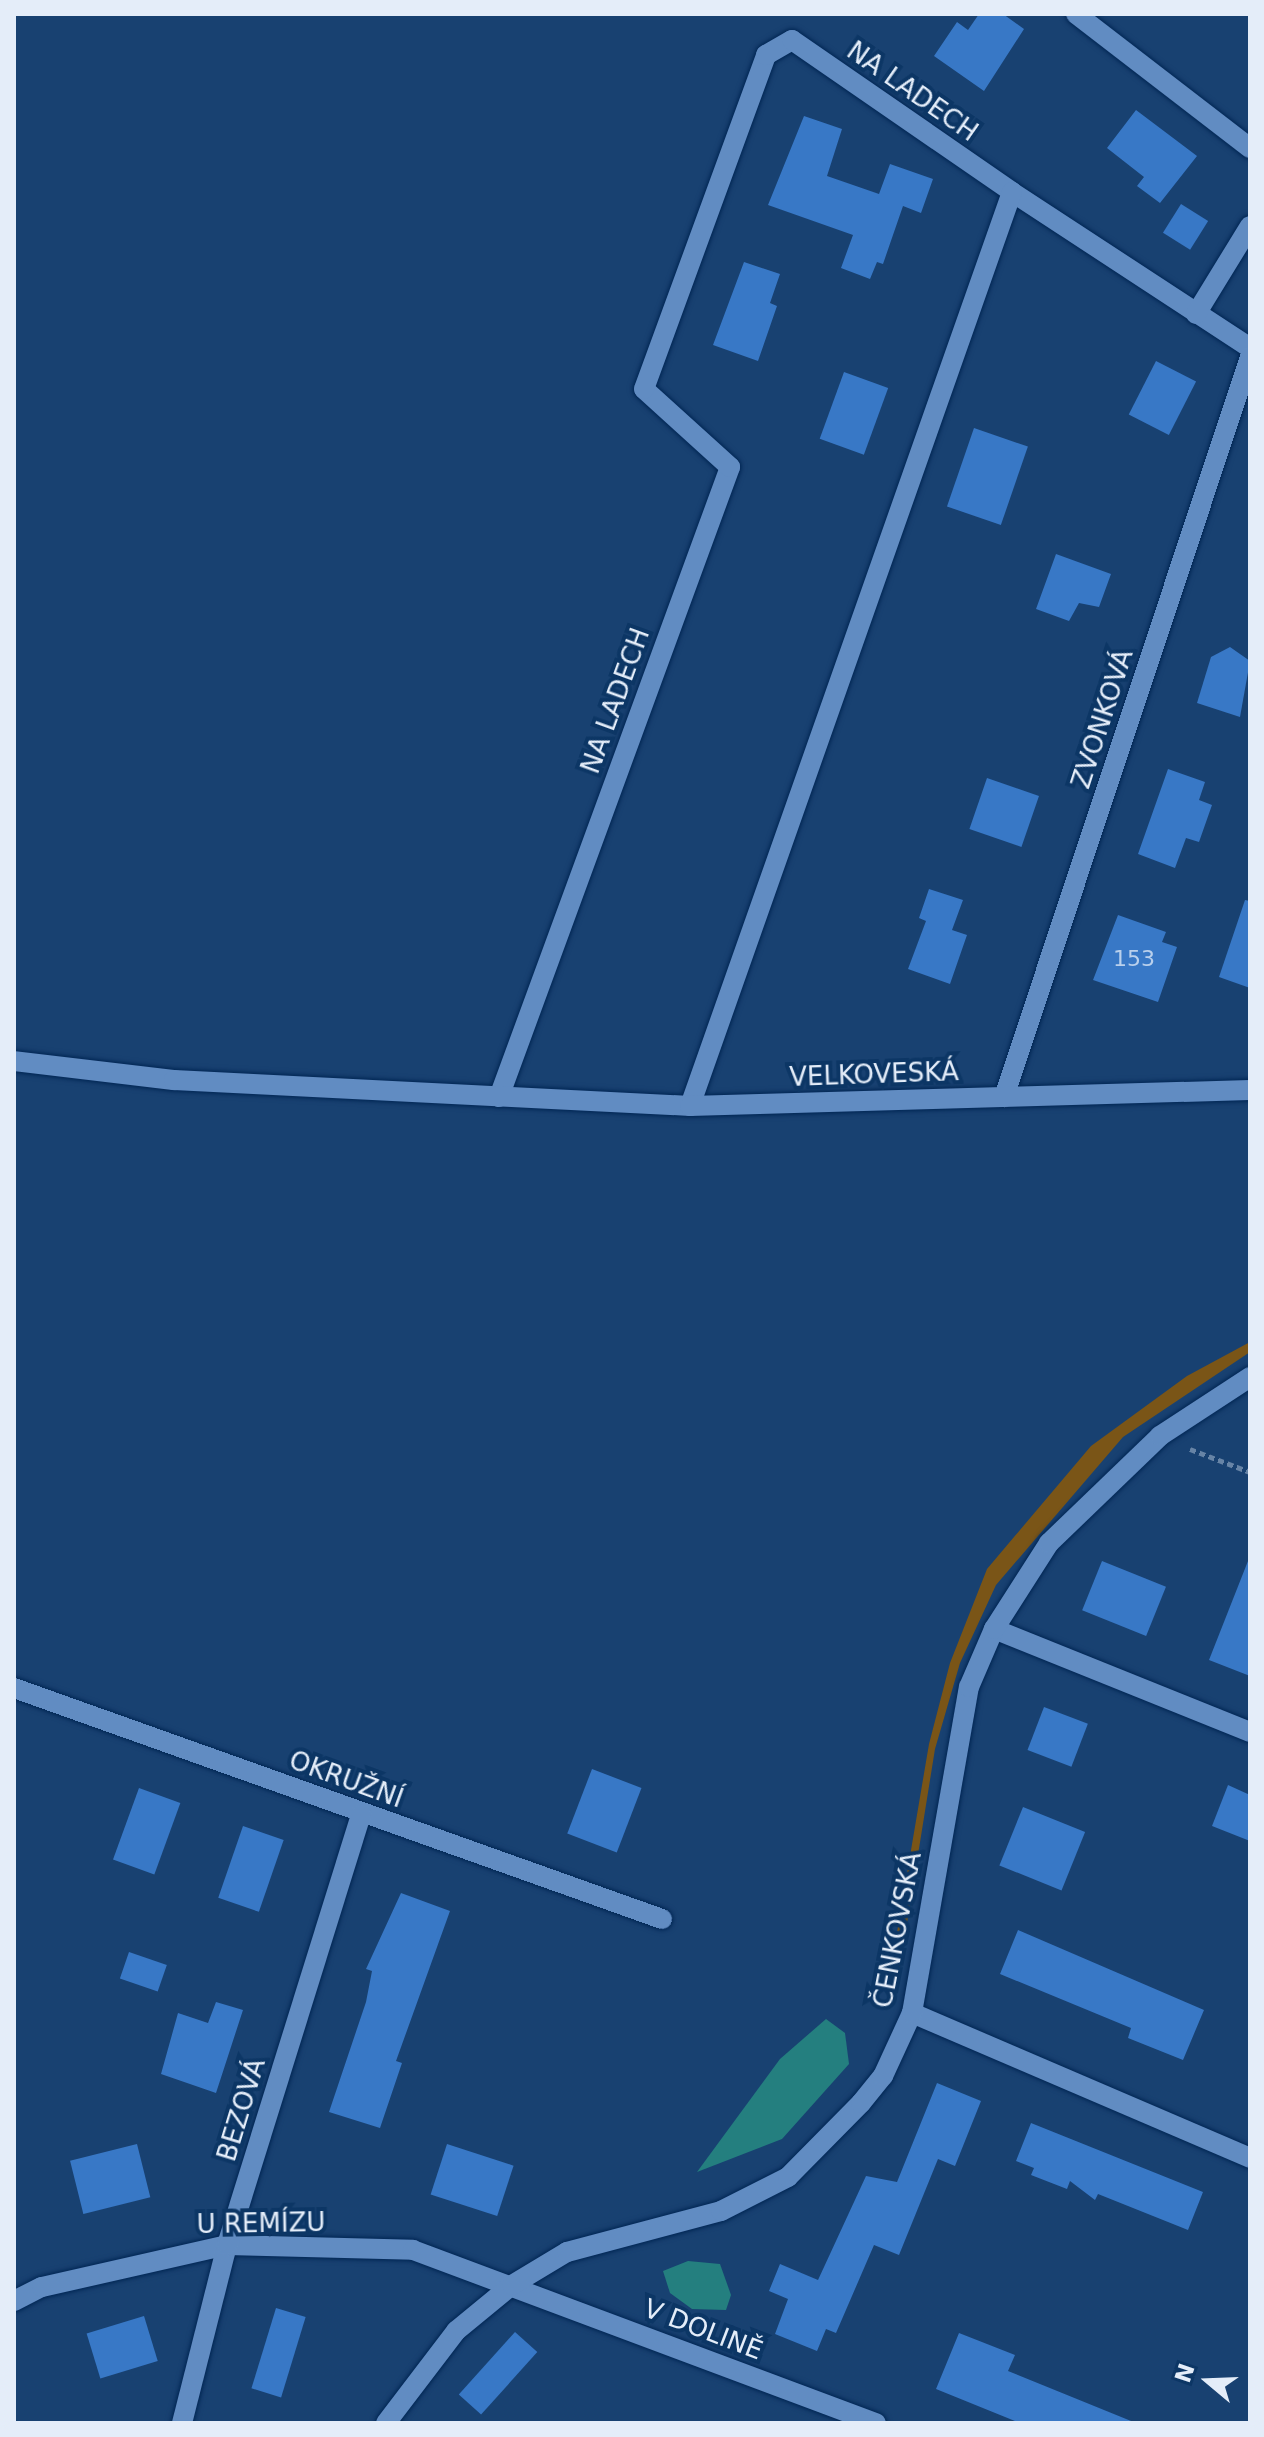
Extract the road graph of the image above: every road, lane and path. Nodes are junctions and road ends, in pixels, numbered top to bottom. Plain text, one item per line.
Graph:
1 (1076, 14) edge
2 (1250, 148) edge
3 (1012, 192) junction
4 (1250, 226) edge
5 (1196, 314) junction
6 (1250, 348) edge
7 (1250, 357) edge
8 (14, 1061) edge
9 (1250, 1090) edge
10 (499, 1097) junction
11 (1004, 1097) junction
12 (690, 1106) junction
13 (1250, 1377) edge
14 (1160, 1436) junction
15 (1250, 1472) edge
16 (994, 1629) junction
17 (14, 1688) edge
18 (1250, 1732) edge
19 (361, 1814) junction
20 (662, 1919) dead end
21 (912, 2013) junction
22 (1250, 2158) edge
23 (227, 2245) junction
24 (512, 2285) junction
25 (14, 2301) edge
26 (182, 2423) edge
27 (386, 2423) edge
28 (876, 2423) edge

1 - 2 street
3 - 5 street
3 - 10 street, NA LADECH
3 - 12 street
4 - 5 street
5 - 6 street
7 - 11 street, ZVONKOVÁ
8 - 10 street, VELKOVESKÁ
9 - 11 street, VELKOVESKÁ
10 - 12 street, VELKOVESKÁ
11 - 12 street, VELKOVESKÁ
13 - 14 street, ČENKOVSKÁ
14 - 15 path
14 - 16 street, ČENKOVSKÁ
16 - 18 street
16 - 21 street, ČENKOVSKÁ
17 - 19 street, OKRUŽNÍ
19 - 20 street, OKRUŽNÍ
19 - 23 street, BEZOVÁ
21 - 22 street
21 - 24 street, ČENKOVSKÁ
23 - 24 street, U REMÍZU
23 - 25 street, U REMÍZU
23 - 26 street, BEZOVÁ
24 - 27 street, ČENKOVSKÁ
24 - 28 street, V DOLINĚ

